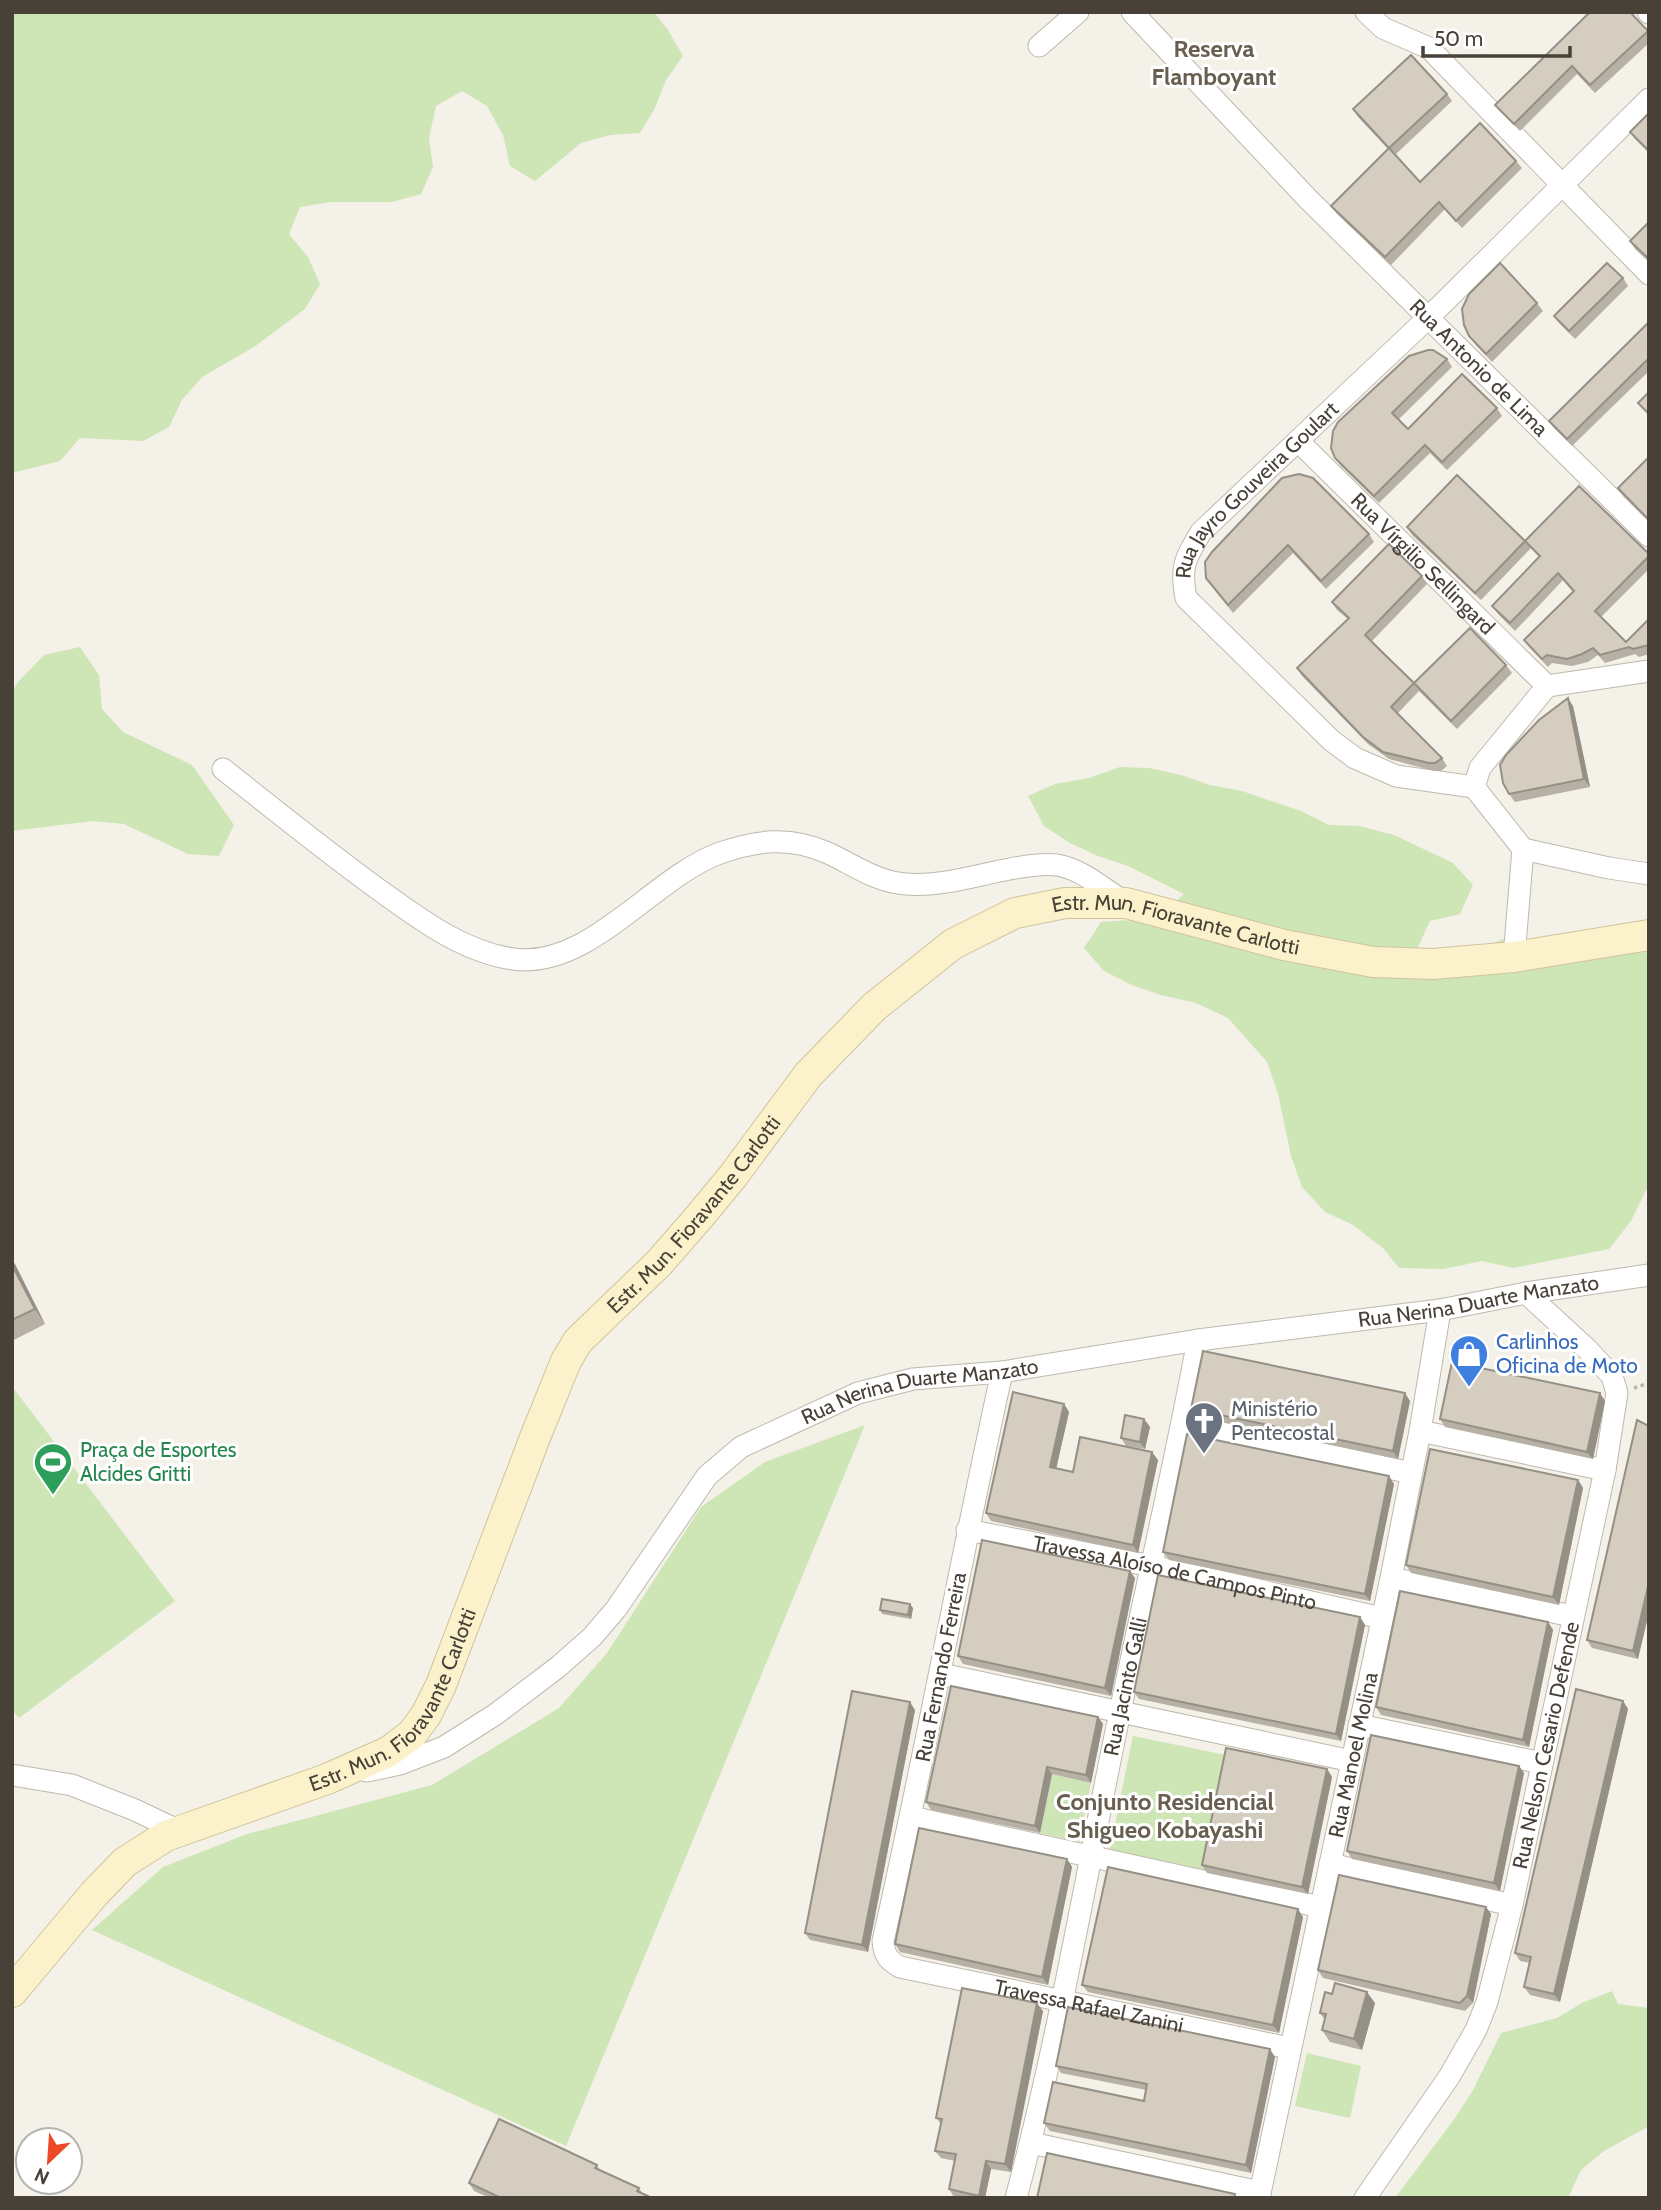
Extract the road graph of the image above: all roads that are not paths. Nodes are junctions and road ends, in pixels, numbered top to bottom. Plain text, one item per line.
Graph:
1 (1079, 12) edge
2 (1132, 12) edge
3 (1366, 12) edge
4 (1039, 46) dead end
5 (1649, 99) edge
6 (1563, 186) junction
7 (1649, 274) edge
8 (1429, 317) junction
9 (1298, 441) junction
10 (1649, 536) edge
11 (1649, 671) edge
12 (1547, 686) junction
13 (223, 769) dead end
14 (1474, 787) junction
15 (1523, 849) junction
16 (1649, 874) edge
17 (1126, 903) junction
18 (1649, 935) edge
19 (1514, 957) junction
20 (1648, 1276) edge
21 (1526, 1293) junction
22 (1440, 1310) junction
23 (1198, 1340) junction
24 (1002, 1372) junction
25 (1183, 1423) junction
26 (1420, 1432) junction
27 (1605, 1470) junction
28 (1411, 1473) junction
29 (967, 1530) junction
30 (1152, 1566) junction
31 (1391, 1578) junction
32 (1572, 1616) junction
33 (1382, 1618) junction
34 (941, 1674) junction
35 (1120, 1713) junction
36 (1359, 1725) junction
37 (1352, 1761) junction
38 (1542, 1763) junction
39 (12, 1775) edge
40 (327, 1779) junction
41 (911, 1817) junction
42 (179, 1831) junction
43 (1091, 1856) junction
44 (1330, 1864) junction
45 (1512, 1905) junction
46 (1321, 1907) junction
47 (889, 1961) joint
48 (12, 1992) edge
49 (1063, 2000) junction
50 (1289, 2048) junction
51 (1031, 2143) junction
52 (1259, 2195) edge
53 (1016, 2198) edge
54 (1365, 2198) edge

1 - 4 street
2 - 8 street, Rua Antonio de Lima
3 - 6 street
5 - 6 street, Rua Jayro Gouveira Goulart
6 - 7 street
6 - 8 street, Rua Jayro Gouveira Goulart
8 - 9 street, Rua Jayro Gouveira Goulart
8 - 10 street, Rua Antonio de Lima
9 - 12 street, Rua Vírgilio Sellingard
9 - 14 street, Rua Jayro Gouveira Goulart
11 - 12 street
12 - 14 street
13 - 17 street
14 - 15 street
15 - 16 street
15 - 19 street
17 - 19 street, Estr. Mun. Fioravante Carlotti
17 - 40 street, Estr. Mun. Fioravante Carlotti
18 - 19 street, Estr. Mun. Fioravante Carlotti
20 - 21 street, Rua Nerina Duarte Manzato
21 - 22 street, Rua Nerina Duarte Manzato
21 - 27 street, Rua Nelson Cesario Defende
22 - 23 street, Rua Nerina Duarte Manzato
22 - 26 street, Rua Manoel Molina
23 - 24 street, Rua Nerina Duarte Manzato
23 - 25 street, Rua Jacinto Galli
24 - 29 street, Rua Fernando Ferreira
24 - 40 street, Rua Nerina Duarte Manzato
25 - 28 street
25 - 30 street, Rua Jacinto Galli
26 - 27 street
26 - 28 street, Rua Manoel Molina
27 - 32 street, Rua Nelson Cesario Defende
28 - 31 street, Rua Manoel Molina
29 - 30 street, Travessa Aloíso de Campos Pinto
29 - 34 street, Rua Fernando Ferreira
30 - 33 street, Travessa Aloíso de Campos Pinto
30 - 35 street, Rua Jacinto Galli
31 - 32 street
31 - 33 street, Rua Manoel Molina
32 - 38 street, Rua Nelson Cesario Defende
33 - 36 street, Rua Manoel Molina
34 - 35 street
34 - 41 street, Rua Fernando Ferreira
35 - 37 street
35 - 43 street, Rua Jacinto Galli
36 - 37 street, Rua Manoel Molina
36 - 38 street
37 - 44 street, Rua Manoel Molina
38 - 45 street, Rua Nelson Cesario Defende
39 - 42 street
40 - 42 street, Estr. Mun. Fioravante Carlotti
41 - 43 street
41 - 47 street, Rua Fernando Ferreira
42 - 48 street, Estr. Mun. Fioravante Carlotti
43 - 46 street
43 - 49 street, Rua Jacinto Galli
44 - 45 street
44 - 46 street, Rua Manoel Molina
45 - 54 street, Rua Nelson Cesario Defende
46 - 50 street, Rua Manoel Molina
47 - 49 street, Travessa Rafael Zanini
49 - 50 street, Travessa Rafael Zanini
49 - 51 street, Rua Jacinto Galli
50 - 52 street, Rua Manoel Molina
51 - 52 street
51 - 53 street, Rua Jacinto Galli

